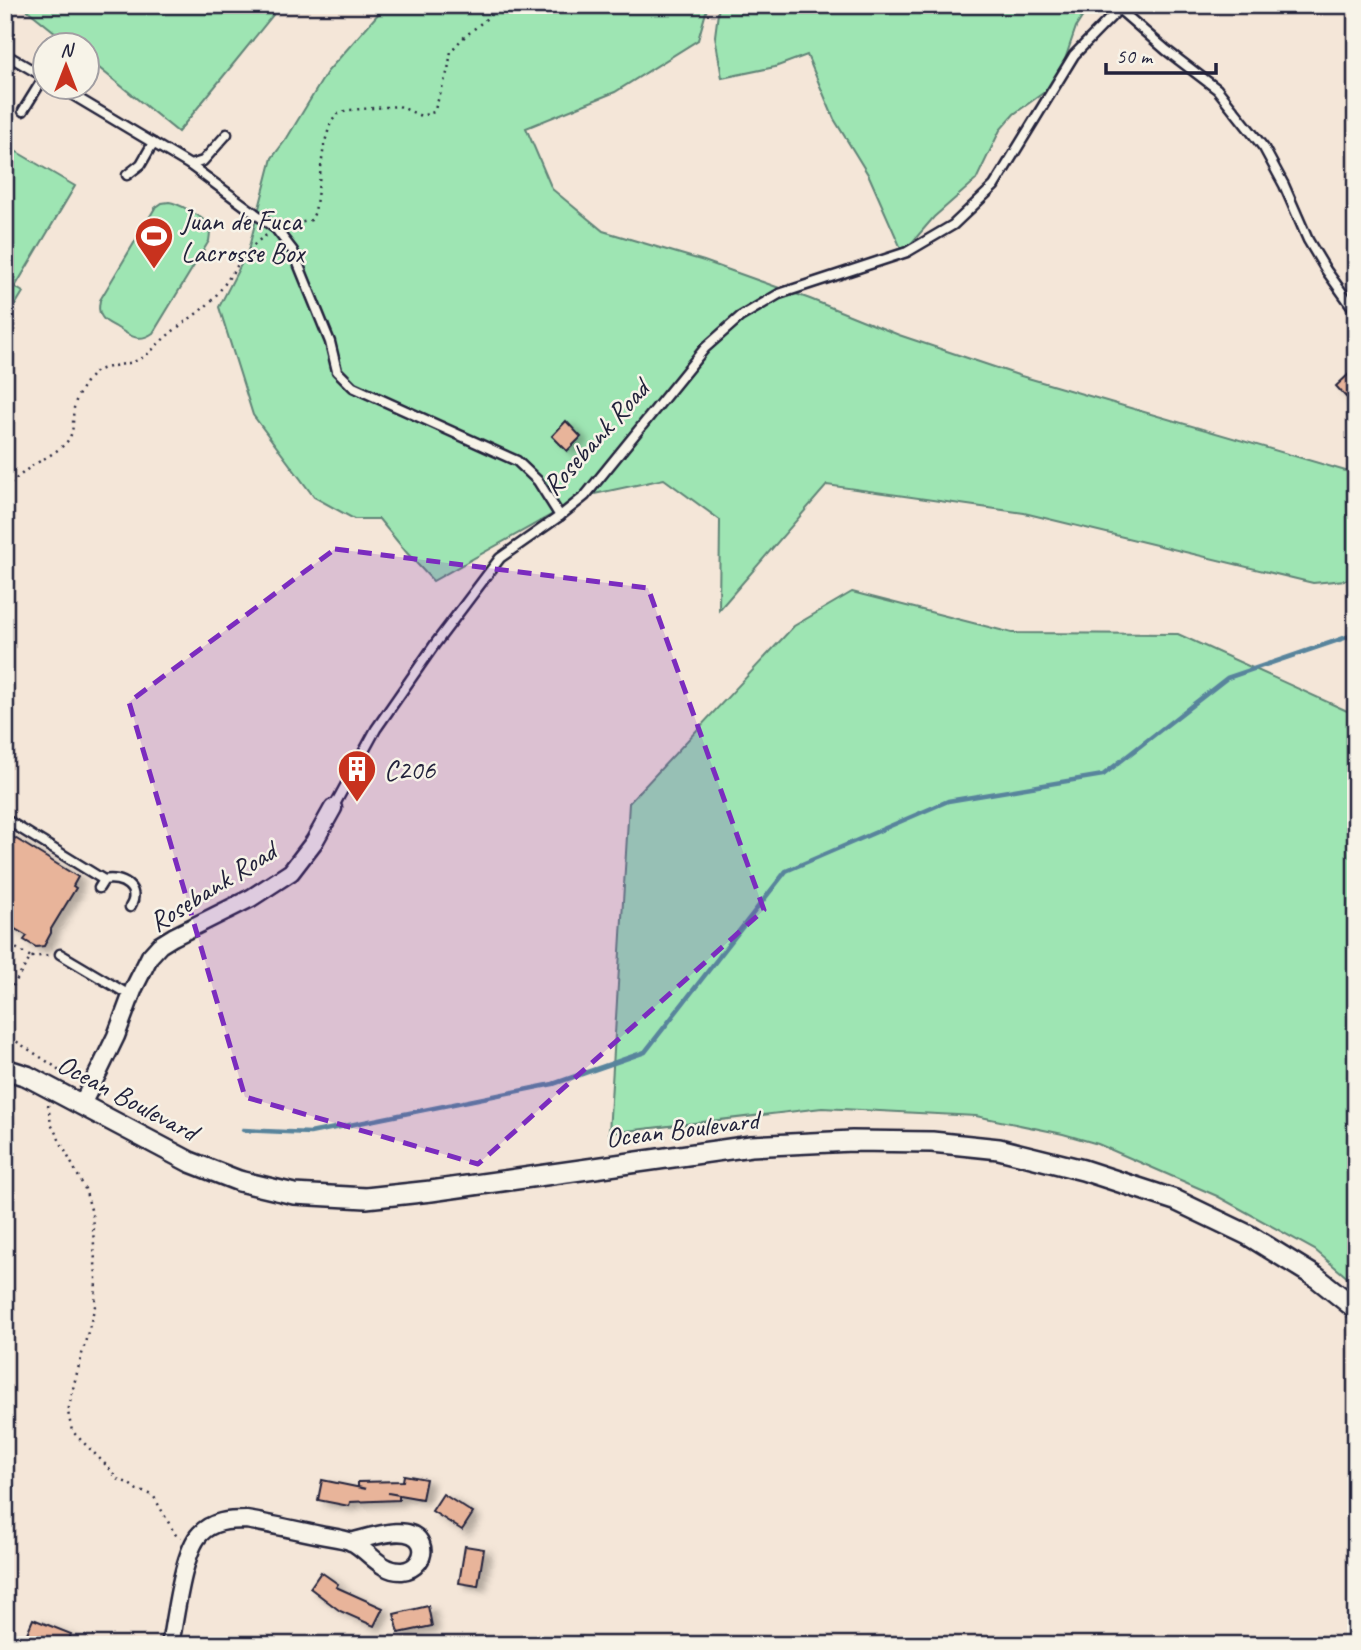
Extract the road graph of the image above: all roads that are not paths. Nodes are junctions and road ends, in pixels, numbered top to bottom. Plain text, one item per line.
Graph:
1 (1118, 7) edge
2 (5, 54) edge
3 (32, 70) edge
4 (32, 98) edge
5 (84, 102) edge
6 (23, 111) dead end
7 (228, 134) dead end
8 (153, 143) junction
9 (190, 164) junction
10 (127, 175) dead end
11 (1356, 312) edge
12 (560, 516) junction
13 (333, 808) joint
14 (5, 819) edge
15 (130, 907) dead end
16 (60, 954) road end
17 (131, 996) junction
18 (5, 1069) edge
19 (82, 1104) junction
20 (1356, 1309) edge
21 (351, 1542) dead end
22 (170, 1645) edge

1 - 11 lane
1 - 12 lane, Rosebank Road
2 - 3 lane
4 - 6 lane
5 - 8 lane
7 - 9 lane
8 - 9 lane
8 - 10 lane
9 - 12 lane
12 - 13 lane, Rosebank Road
13 - 17 street, Rosebank Road
14 - 15 lane
16 - 17 lane
17 - 19 street, Rosebank Road
18 - 19 street, Ocean Boulevard
19 - 20 street, Ocean Boulevard
21 - 22 street

